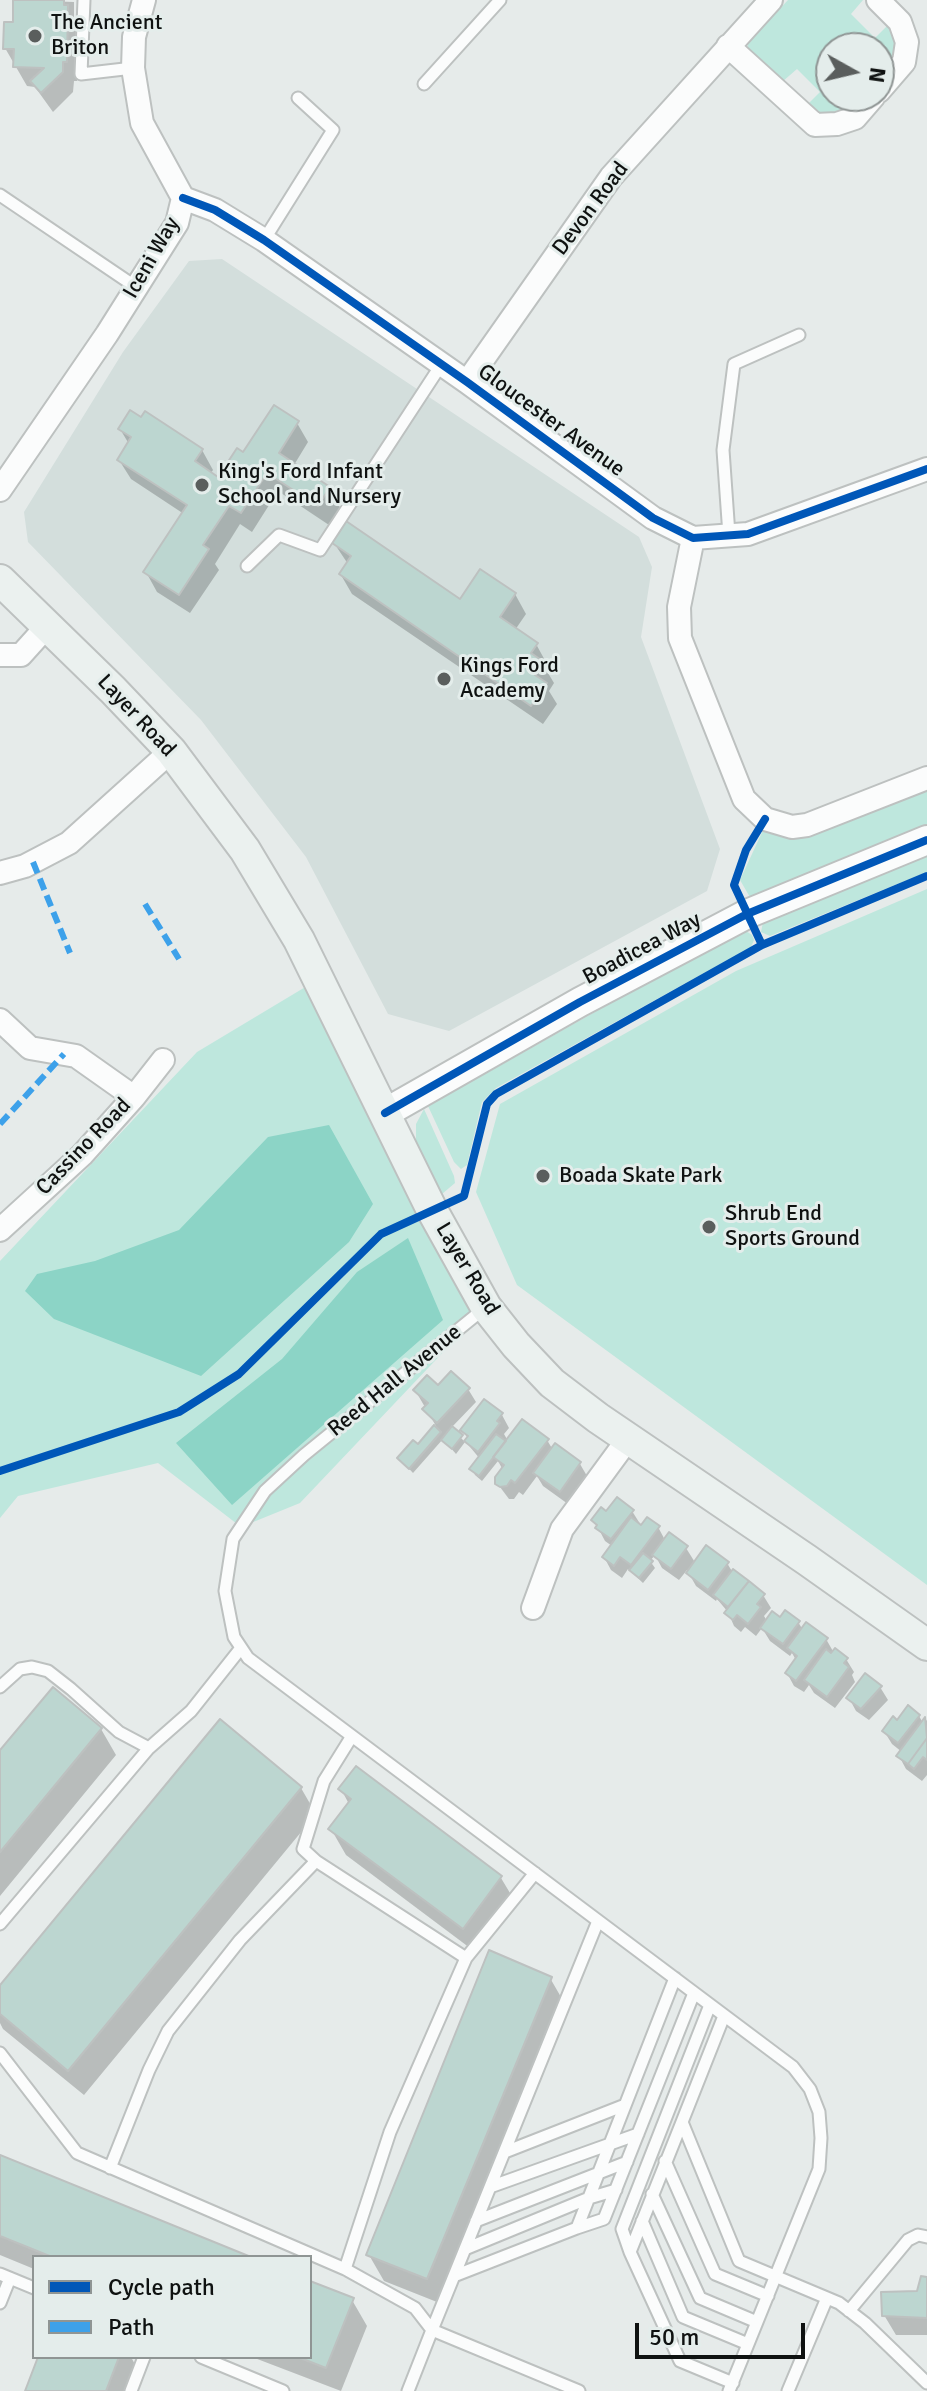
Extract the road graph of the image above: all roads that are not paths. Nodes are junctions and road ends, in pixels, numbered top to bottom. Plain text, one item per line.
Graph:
1 (84, 0) edge
2 (144, 0) edge
3 (500, 0) edge
4 (771, 0) edge
5 (878, 0) edge
6 (728, 46) junction
7 (133, 68) junction
8 (895, 72) edge
9 (424, 84) dead end
10 (298, 98) dead end
11 (860, 112) edge
12 (0, 195) edge
13 (183, 198) junction
14 (264, 240) junction
15 (136, 287) junction
16 (799, 335) dead end
17 (441, 365) junction
18 (467, 382) junction
19 (927, 469) edge
20 (0, 490) edge
21 (729, 535) junction
22 (693, 538) junction
23 (247, 566) dead end
24 (0, 580) edge
25 (48, 625) junction
26 (0, 655) edge
27 (171, 751) junction
28 (927, 778) edge
29 (927, 840) edge
30 (0, 873) edge
31 (0, 1020) edge
32 (163, 1060) dead end
33 (134, 1097) junction
34 (385, 1113) junction
35 (0, 1230) edge
36 (486, 1307) junction
37 (628, 1439) junction
38 (533, 1608) dead end
39 (927, 1645) edge
40 (241, 1648) junction
41 (0, 1687) edge
42 (352, 1736) junction
43 (149, 1748) junction
44 (316, 1861) junction
45 (535, 1873) junction
46 (598, 1921) junction
47 (0, 1924) edge
48 (466, 1958) junction
49 (675, 1978) junction
50 (694, 1993) junction
51 (710, 2005) junction
52 (724, 2016) junction
53 (0, 2053) edge
54 (625, 2105) junction
55 (682, 2122) junction
56 (638, 2134) junction
57 (657, 2142) junction
58 (611, 2143) junction
59 (505, 2152) junction
60 (627, 2162) junction
61 (666, 2162) junction
62 (110, 2168) junction
63 (600, 2171) junction
64 (643, 2175) junction
65 (490, 2187) junction
66 (616, 2190) junction
67 (653, 2195) junction
68 (589, 2198) junction
69 (633, 2202) junction
70 (476, 2221) junction
71 (642, 2222) junction
72 (577, 2228) junction
73 (927, 2237) edge
74 (465, 2249) junction
75 (630, 2252) junction
76 (345, 2269) junction
77 (5, 2276) edge
78 (454, 2276) junction
79 (776, 2276) junction
80 (32, 2287) edge
81 (768, 2296) junction
82 (827, 2298) junction
83 (0, 2303) edge
84 (849, 2311) junction
85 (757, 2322) junction
86 (432, 2330) junction
87 (748, 2344) junction
88 (143, 2359) edge
89 (206, 2359) edge
90 (927, 2383) edge
91 (548, 2385) edge
92 (731, 2387) edge
93 (131, 2391) edge
94 (283, 2391) edge
95 (408, 2391) edge
96 (579, 2391) edge
97 (788, 2391) edge

1 - 7 lane
2 - 7 street, Iceni Way
3 - 9 lane
4 - 6 street, Devon Road
5 - 8 street
6 - 11 street
6 - 18 street, Devon Road
7 - 13 street, Iceni Way
10 - 14 lane
12 - 15 lane
13 - 14 street, Gloucester Avenue
13 - 15 street, Iceni Way
14 - 17 street, Gloucester Avenue
15 - 20 street, Iceni Way
16 - 21 lane
17 - 18 street, Gloucester Avenue
17 - 23 lane
18 - 22 street, Gloucester Avenue
19 - 21 street
21 - 22 street
22 - 28 street
24 - 25 main road, Layer Road
25 - 26 street
25 - 27 main road, Layer Road
27 - 30 street
27 - 34 main road, Layer Road
29 - 34 street, Boadicea Way
31 - 33 street
32 - 33 street, Cassino Road
33 - 35 street, Cassino Road
34 - 36 main road, Layer Road
36 - 37 main road, Layer Road
36 - 40 lane, Reed Hall Avenue
37 - 38 street
37 - 39 main road, Layer Road
40 - 42 lane
40 - 43 lane
41 - 43 lane
42 - 44 lane
42 - 45 lane
43 - 47 lane
44 - 48 lane
44 - 62 lane
45 - 46 lane
45 - 48 lane
46 - 49 lane
46 - 59 lane
48 - 76 lane
49 - 50 lane
49 - 54 lane
50 - 51 lane
50 - 56 lane
51 - 52 lane
51 - 57 lane
52 - 55 lane
52 - 79 lane
53 - 62 lane
54 - 58 lane
54 - 59 lane
55 - 61 lane
55 - 79 lane
56 - 58 lane
56 - 60 lane
57 - 61 lane
57 - 64 lane
58 - 63 lane
58 - 65 lane
59 - 65 lane
60 - 63 lane
60 - 66 lane
61 - 67 lane
61 - 81 lane
62 - 76 lane
63 - 68 lane
63 - 70 lane
64 - 67 lane
64 - 69 lane
65 - 70 lane
66 - 68 lane
66 - 72 lane
67 - 71 lane
67 - 85 lane
68 - 72 lane
68 - 74 lane
69 - 71 lane
69 - 75 lane
70 - 74 lane
71 - 75 lane
71 - 87 lane
72 - 78 lane
73 - 84 lane
74 - 78 lane
75 - 92 lane
76 - 86 lane
77 - 80 lane
77 - 83 lane
78 - 86 lane
79 - 81 lane
79 - 82 lane
81 - 85 lane
82 - 84 lane
82 - 97 lane
84 - 90 lane
85 - 87 lane
86 - 91 lane
86 - 95 lane
87 - 92 lane
88 - 93 lane
89 - 94 lane
91 - 96 lane

